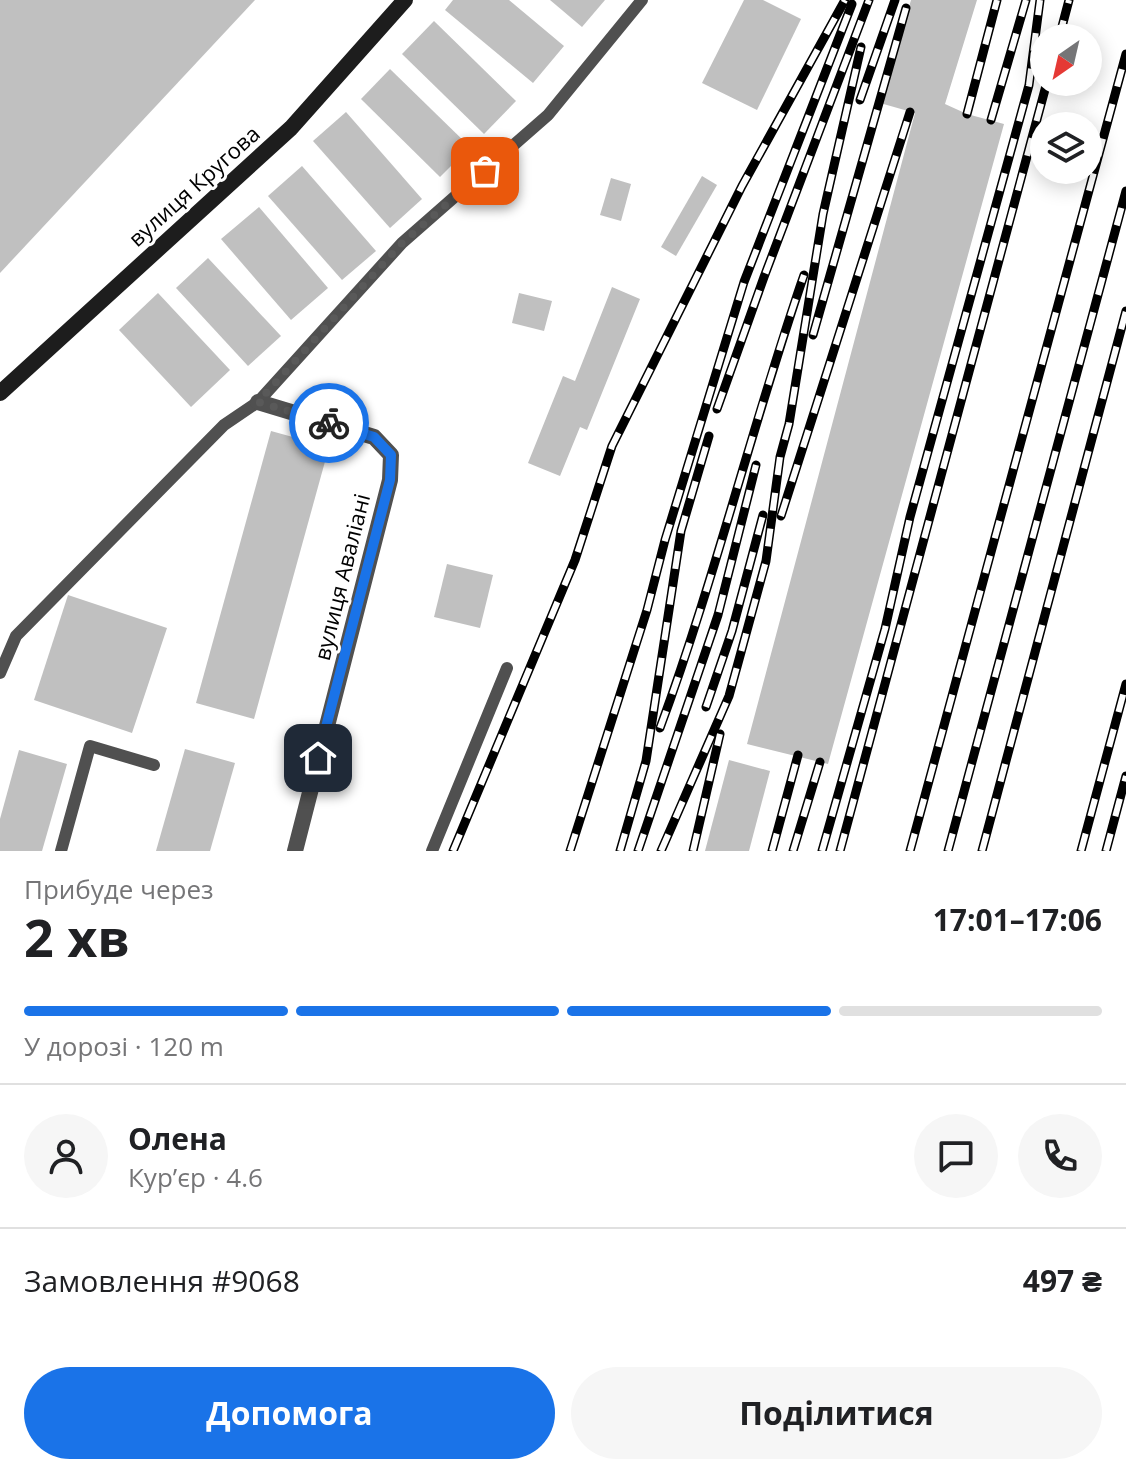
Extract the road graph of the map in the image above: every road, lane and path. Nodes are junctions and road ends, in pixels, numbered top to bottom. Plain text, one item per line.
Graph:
1 (405, 0) edge
2 (642, 0) edge
3 (0, 393) edge
4 (258, 402) junction
5 (507, 668) dead end
6 (0, 673) edge
7 (154, 765) dead end
8 (61, 851) edge
9 (295, 851) edge
10 (432, 851) edge

1 - 3 street, вулиця Кругова
2 - 4 lane
4 - 6 lane
4 - 9 street, вулиця Аваліані
5 - 10 lane
7 - 8 lane

